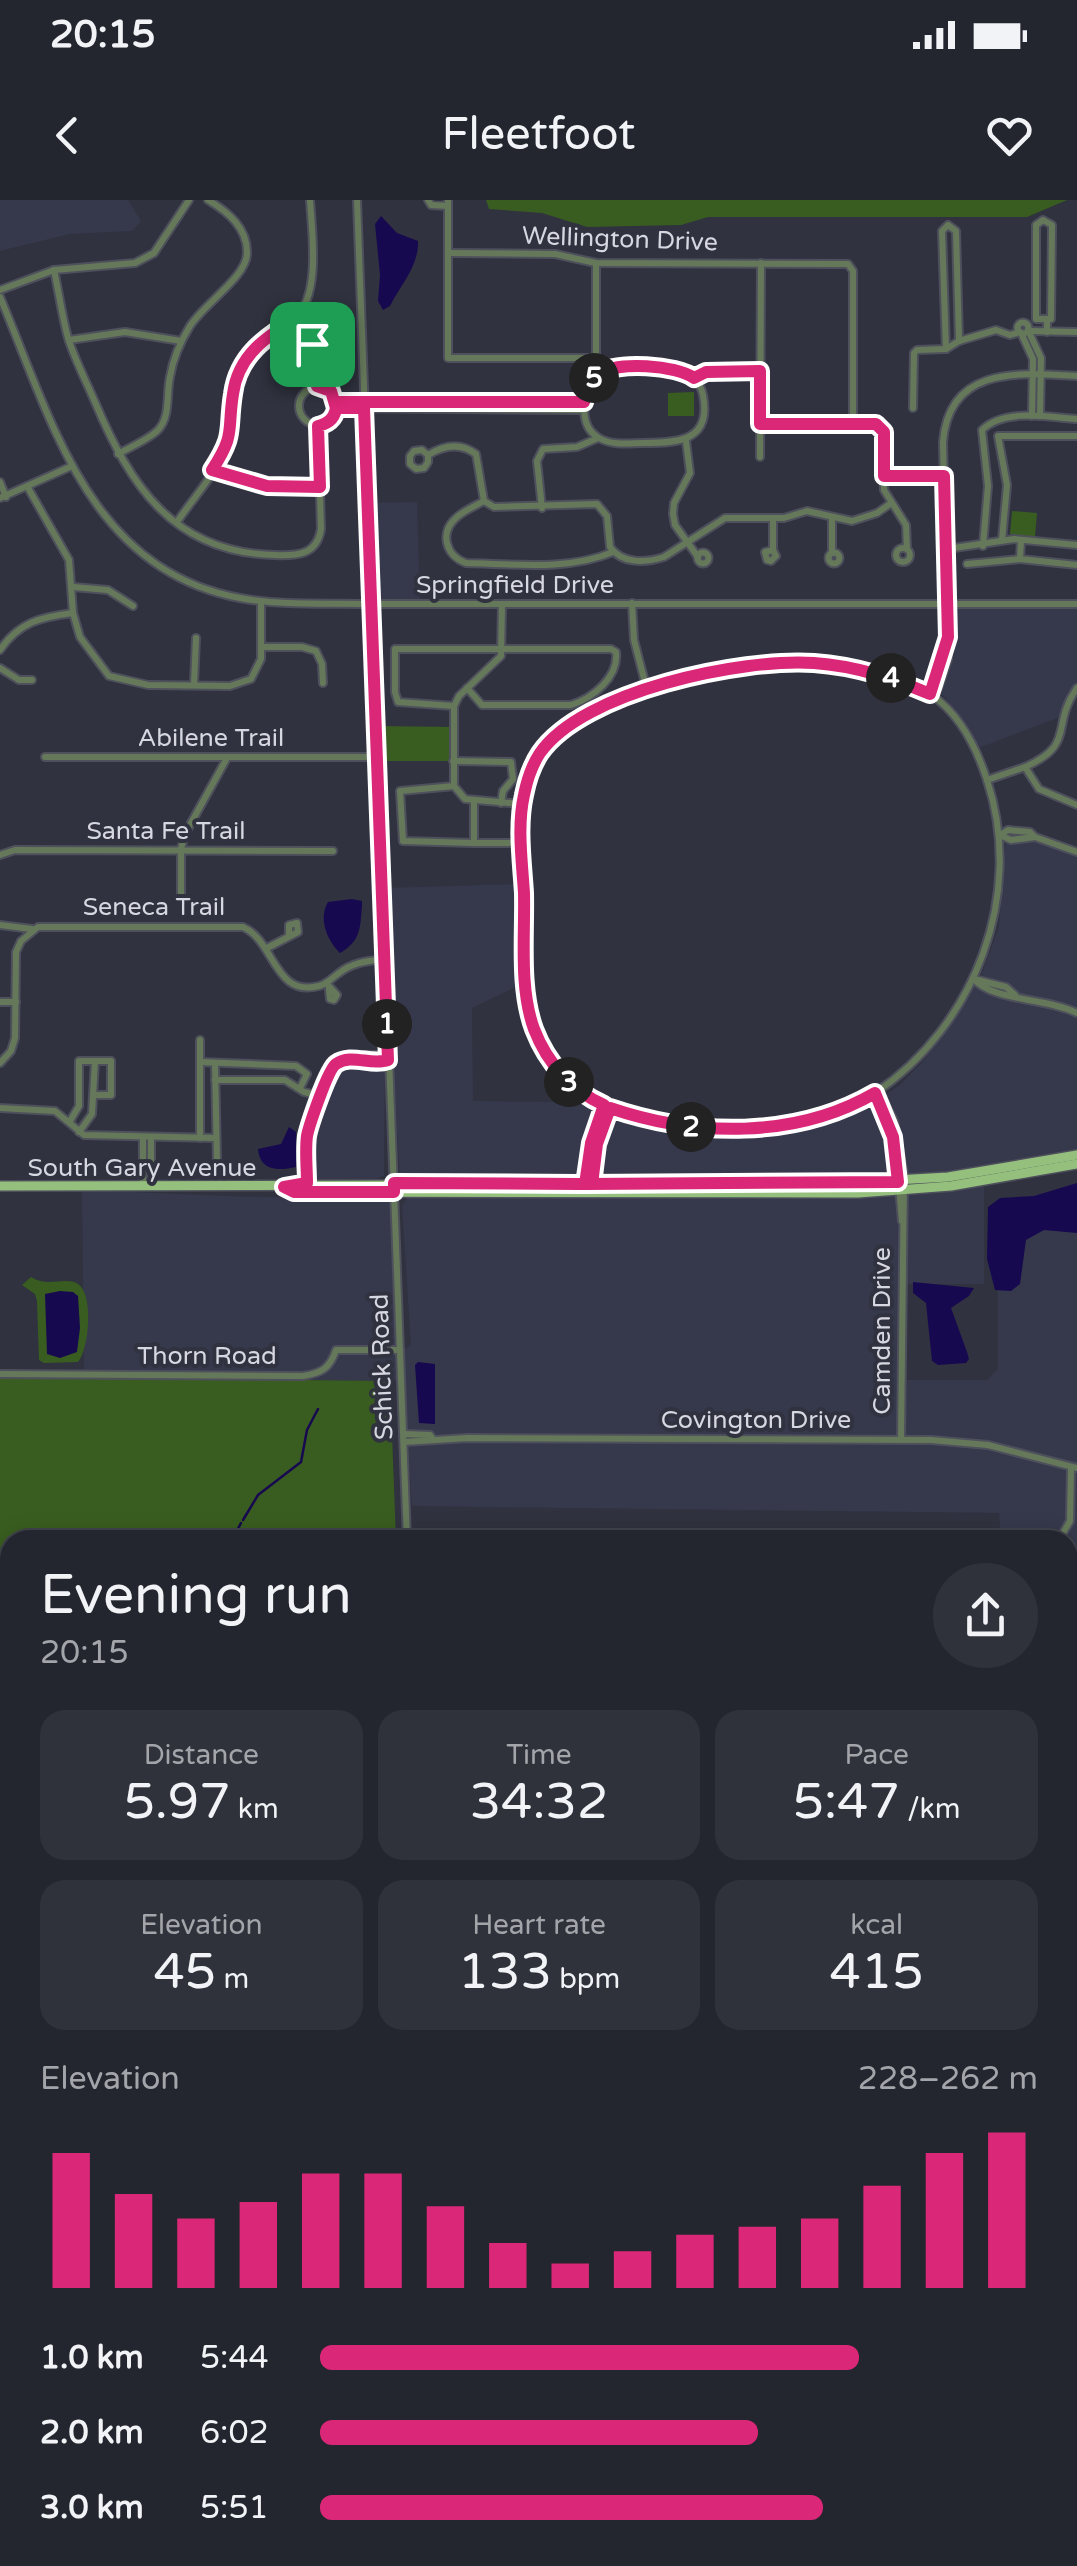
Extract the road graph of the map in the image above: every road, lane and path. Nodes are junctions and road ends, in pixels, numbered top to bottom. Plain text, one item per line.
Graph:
1 (189, 200) edge
2 (208, 200) edge
3 (310, 200) edge
4 (357, 200) edge
5 (428, 200) edge
6 (448, 203) edge
7 (448, 253) junction
8 (596, 262) junction
9 (761, 263) junction
10 (54, 270) junction
11 (0, 293) edge
12 (298, 317) junction
13 (1047, 319) junction
14 (1023, 332) junction
15 (1047, 332) junction
16 (1077, 332) edge
17 (69, 340) junction
18 (181, 341) junction
19 (959, 341) junction
20 (946, 348) junction
21 (596, 358) junction
22 (604, 370) junction
23 (760, 371) junction
24 (1036, 376) junction
25 (1077, 376) edge
26 (694, 378) junction
27 (317, 386) junction
28 (336, 405) junction
29 (364, 405) junction
30 (584, 406) junction
31 (913, 408) dead end
32 (1036, 416) junction
33 (1077, 419) edge
34 (760, 424) junction
35 (852, 424) junction
36 (318, 426) junction
37 (1036, 434) junction
38 (1077, 436) edge
39 (598, 438) junction
40 (686, 440) junction
41 (118, 454) junction
42 (428, 454) dead end
43 (760, 457) dead end
44 (72, 466) junction
45 (212, 470) junction
46 (884, 476) junction
47 (944, 476) junction
48 (0, 482) edge
49 (1007, 485) junction
50 (27, 486) junction
51 (988, 486) junction
52 (320, 487) junction
53 (3, 498) edge
54 (484, 501) junction
55 (890, 504) junction
56 (542, 508) junction
57 (773, 518) junction
58 (832, 518) junction
59 (176, 522) junction
60 (1002, 540) junction
61 (1021, 540) junction
62 (685, 541) junction
63 (1077, 545) edge
64 (984, 546) junction
65 (906, 549) dead end
66 (946, 549) junction
67 (773, 550) dead end
68 (613, 552) junction
69 (832, 553) dead end
70 (698, 556) dead end
71 (1020, 559) junction
72 (967, 564) dead end
73 (1077, 564) edge
74 (72, 587) junction
75 (262, 602) junction
76 (370, 604) junction
77 (502, 604) junction
78 (632, 604) junction
79 (948, 604) junction
80 (1077, 604) edge
81 (134, 606) dead end
82 (73, 613) junction
83 (196, 638) dead end
84 (262, 646) junction
85 (503, 648) junction
86 (0, 650) edge
87 (0, 668) edge
88 (32, 680) dead end
89 (323, 683) dead end
90 (194, 684) junction
91 (467, 688) junction
92 (1077, 688) edge
93 (646, 690) junction
94 (930, 694) junction
95 (454, 706) junction
96 (45, 757) dead end
97 (228, 757) junction
98 (376, 757) junction
99 (454, 761) junction
100 (1025, 767) junction
101 (987, 780) junction
102 (454, 786) junction
103 (474, 800) junction
104 (502, 803) junction
105 (522, 804) junction
106 (1077, 804) edge
107 (1000, 835) junction
108 (474, 843) junction
109 (509, 843) dead end
110 (181, 849) junction
111 (333, 851) dead end
112 (1077, 852) edge
113 (0, 856) edge
114 (181, 895) dead end
115 (0, 924) edge
116 (34, 929) junction
117 (288, 935) dead end
118 (267, 948) junction
119 (384, 959) junction
120 (974, 978) junction
121 (0, 1002) edge
122 (16, 1002) junction
123 (1077, 1012) edge
124 (200, 1040) dead end
125 (388, 1060) junction
126 (95, 1061) junction
127 (0, 1062) edge
128 (200, 1062) junction
129 (215, 1063) junction
130 (216, 1080) junction
131 (300, 1088) junction
132 (875, 1093) junction
133 (94, 1095) junction
134 (321, 1096) junction
135 (607, 1107) junction
136 (0, 1108) edge
137 (70, 1122) junction
138 (79, 1132) junction
139 (147, 1137) junction
140 (200, 1138) junction
141 (216, 1138) junction
142 (1077, 1155) edge
143 (217, 1162) dead end
144 (1077, 1164) edge
145 (307, 1183) junction
146 (589, 1184) junction
147 (0, 1186) edge
148 (901, 1186) junction
149 (147, 1187) junction
150 (284, 1187) junction
151 (394, 1188) junction
152 (400, 1350) junction
153 (0, 1374) edge
154 (404, 1438) junction
155 (900, 1440) junction
156 (1074, 1468) edge
157 (407, 1530) edge
158 (1065, 1530) edge

1 - 10 street
2 - 18 street
3 - 12 street
4 - 29 street, Schick Road
5 - 6 street
6 - 7 street
7 - 8 street, Wellington Drive
7 - 21 street
8 - 9 street, Wellington Drive
8 - 21 street
9 - 23 street
9 - 35 street, Wellington Drive
10 - 11 street
10 - 17 street
11 - 44 street, Springfield Drive
12 - 27 street
12 - 45 street
13 - 13 street
13 - 15 street
14 - 15 street
14 - 19 street
14 - 24 street
15 - 16 street
17 - 18 street
17 - 41 street
18 - 41 street
19 - 20 street
19 - 20 street
20 - 31 street
21 - 22 street
22 - 26 street
22 - 30 street
23 - 26 street
23 - 34 street
24 - 25 street
24 - 32 street
24 - 47 street
26 - 40 street
27 - 28 street
27 - 36 street
28 - 29 street
28 - 36 street
29 - 30 street
29 - 76 street, Schick Road
30 - 39 street
32 - 33 street
32 - 37 street
32 - 51 street
34 - 35 street
34 - 43 street
35 - 46 street
36 - 52 street
37 - 38 street
37 - 49 street
39 - 40 street
39 - 56 street
40 - 62 street
41 - 59 street
42 - 54 street
44 - 50 street
44 - 75 street, Springfield Drive
45 - 52 street
45 - 59 street
46 - 47 street
46 - 55 street
47 - 66 street
48 - 53 street
49 - 51 street
49 - 60 street
50 - 53 street
50 - 74 street
51 - 64 street
52 - 59 street
54 - 56 street
54 - 68 street
55 - 58 street
55 - 65 street
56 - 68 street
57 - 58 street
57 - 62 street
57 - 67 street
58 - 69 street
60 - 61 street
60 - 64 street
61 - 63 street
61 - 71 street
62 - 68 street
62 - 70 street
64 - 66 street
66 - 79 street
71 - 72 street
71 - 73 street
74 - 81 street
74 - 82 street
75 - 76 street, Springfield Drive
75 - 84 street
76 - 77 street, Springfield Drive
76 - 98 street, Schick Road
77 - 78 street, Springfield Drive
77 - 85 street
78 - 79 street, Springfield Drive
78 - 93 street
79 - 80 street, Springfield Drive
79 - 94 street
82 - 86 street
82 - 90 street
83 - 90 street
84 - 89 street
84 - 90 street
85 - 91 street
85 - 91 street
85 - 95 street
87 - 88 street
91 - 95 street
92 - 100 street
93 - 94 street
93 - 105 street
94 - 101 street
95 - 99 street
96 - 97 street, Abilene Trail
97 - 98 street, Abilene Trail
97 - 110 street
98 - 119 street, Schick Road
99 - 102 street
99 - 104 street
100 - 101 street
100 - 106 street
101 - 107 street
102 - 103 street
102 - 108 street
103 - 104 street
103 - 108 street
104 - 105 street
105 - 135 street
107 - 112 street
107 - 120 street
108 - 109 street
110 - 111 street, Santa Fe Trail
110 - 113 street, Santa Fe Trail
110 - 114 street
115 - 116 street, Seneca Trail
116 - 118 street, Seneca Trail
116 - 122 street
117 - 118 street
118 - 119 street, Seneca Trail
119 - 125 street, Schick Road
120 - 123 street
120 - 132 street
121 - 122 street
122 - 127 street
124 - 128 street
125 - 134 street
125 - 151 street, Schick Road
126 - 133 street
126 - 133 street
126 - 137 street
128 - 129 street
128 - 140 street
129 - 130 street
129 - 131 street
130 - 131 street
130 - 141 street
131 - 134 street
132 - 135 street
132 - 148 street, Camden Drive
133 - 138 street
134 - 145 street
135 - 146 street
136 - 137 street
137 - 138 street
138 - 139 street
139 - 140 street
139 - 149 street
140 - 141 street
141 - 143 street
142 - 148 main road, South Gary Avenue
144 - 148 main road, South Gary Avenue
145 - 150 main road, South Gary Avenue
145 - 151 main road, South Gary Avenue
146 - 148 main road, South Gary Avenue
146 - 151 main road, South Gary Avenue
147 - 149 main road, South Gary Avenue
148 - 151 main road, South Gary Avenue
148 - 155 street, Camden Drive
149 - 150 main road, South Gary Avenue
150 - 151 main road, South Gary Avenue
151 - 152 street, Schick Road
152 - 153 street, Thorn Road
152 - 154 street, Schick Road
154 - 155 street, Covington Drive
154 - 157 street, Schick Road
155 - 156 street, Covington Drive
156 - 158 street

